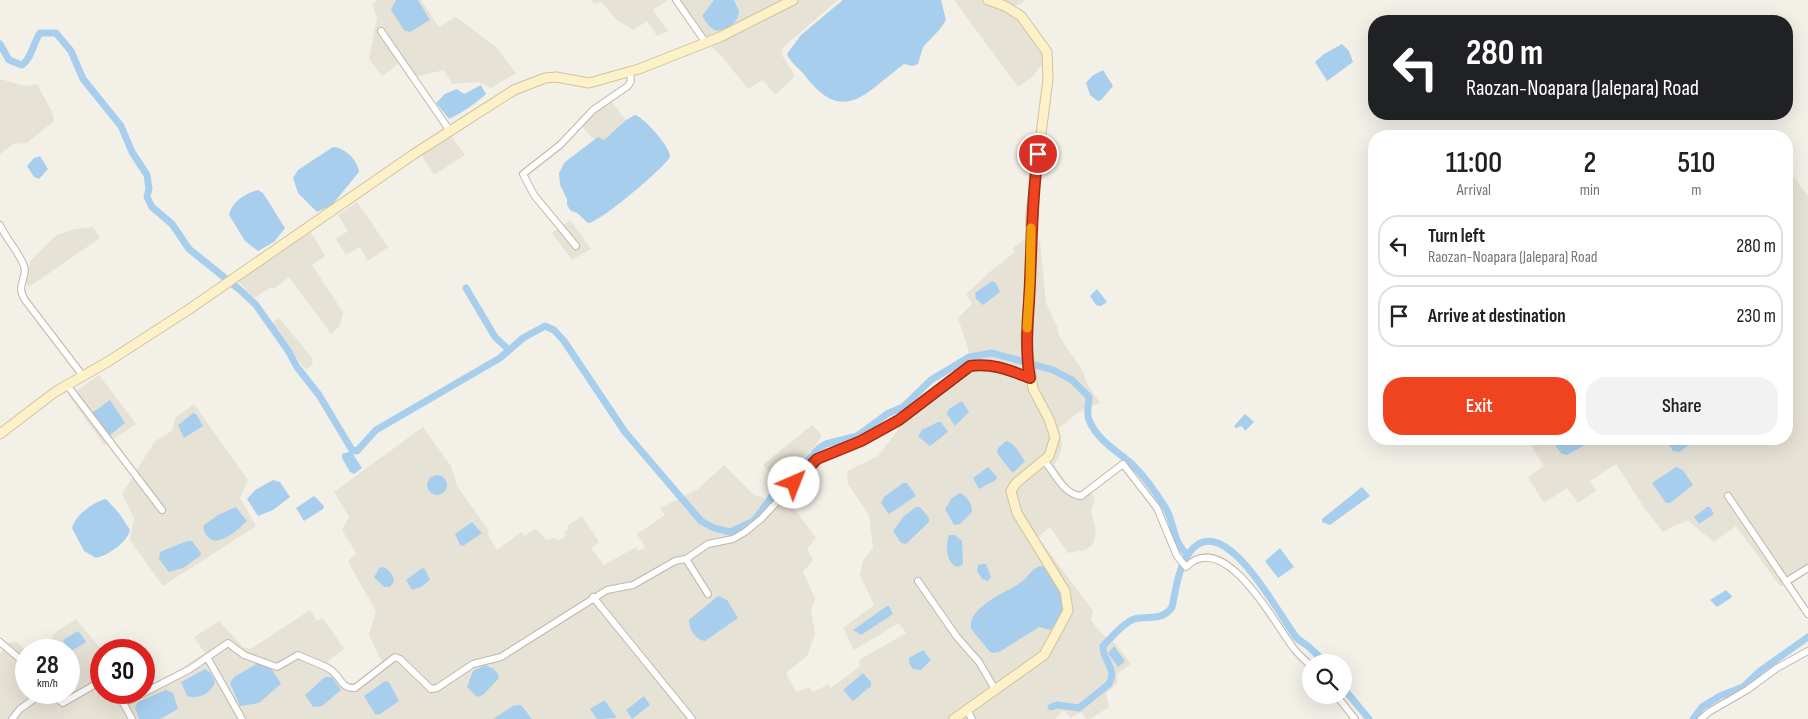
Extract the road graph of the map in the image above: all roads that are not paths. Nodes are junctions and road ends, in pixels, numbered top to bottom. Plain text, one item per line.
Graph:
1 (676, 0) edge
2 (794, 0) edge
3 (988, 0) edge
4 (381, 30) dead end
5 (706, 43) junction
6 (630, 72) junction
7 (450, 131) junction
8 (0, 225) edge
9 (576, 246) dead end
10 (1030, 375) junction
11 (83, 376) junction
12 (67, 385) junction
13 (0, 434) edge
14 (1044, 460) junction
15 (1728, 496) dead end
16 (162, 510) dead end
17 (686, 559) junction
18 (1808, 568) edge
19 (918, 581) dead end
20 (1787, 581) junction
21 (708, 594) dead end
22 (594, 597) junction
23 (1808, 614) edge
24 (0, 642) edge
25 (1808, 651) edge
26 (15, 655) edge
27 (207, 657) junction
28 (1302, 657) edge
29 (155, 687) edge
30 (996, 691) junction
31 (27, 704) edge
32 (124, 704) edge
33 (1343, 704) edge
34 (967, 710) junction
35 (12, 719) edge
36 (132, 719) edge
37 (242, 719) edge
38 (692, 719) edge
39 (954, 719) edge
40 (972, 719) edge
41 (1355, 719) edge
42 (1701, 719) edge

1 - 5 street
2 - 5 street
3 - 10 street
4 - 7 street
5 - 6 street
6 - 7 street
6 - 9 street
7 - 11 street
8 - 11 street
10 - 14 street
10 - 17 street
11 - 12 street
12 - 13 street
12 - 16 street
14 - 28 street
14 - 30 street
15 - 20 street
17 - 21 street
17 - 22 street
18 - 20 street
19 - 30 street
20 - 23 street
22 - 27 street
22 - 38 street
24 - 26 street
25 - 42 street
27 - 29 street
27 - 37 street
30 - 34 street
31 - 35 street
32 - 36 street
33 - 41 street
34 - 39 street
34 - 40 street

